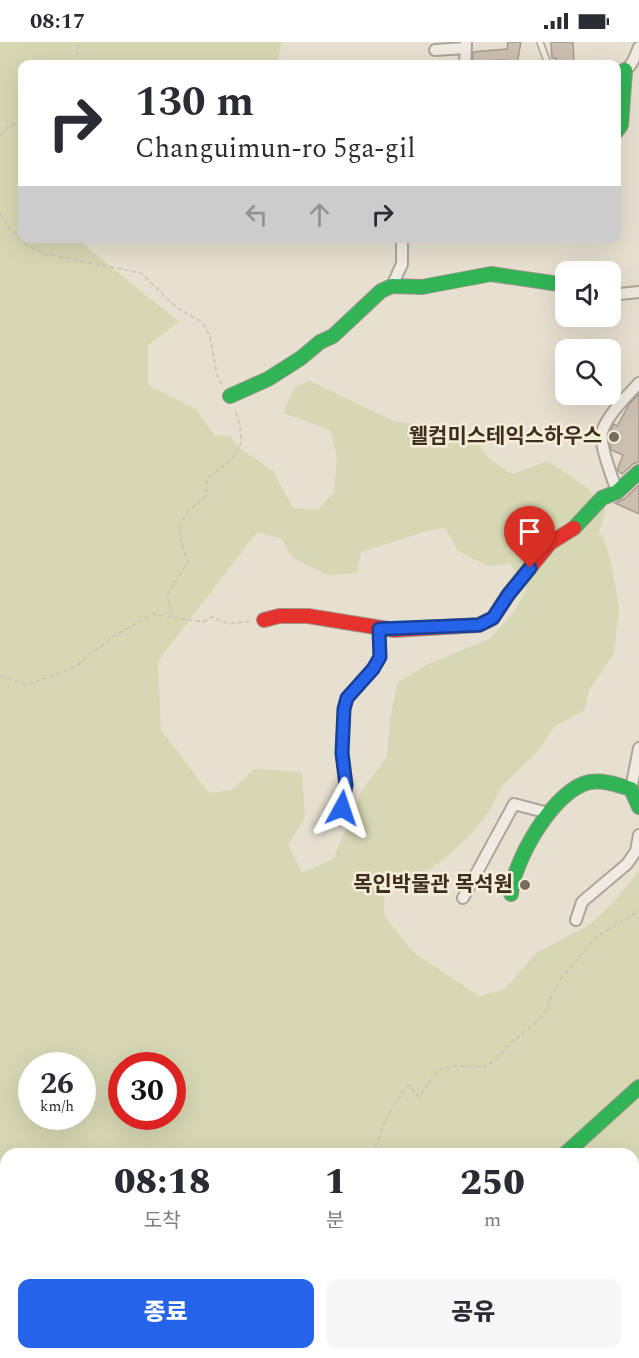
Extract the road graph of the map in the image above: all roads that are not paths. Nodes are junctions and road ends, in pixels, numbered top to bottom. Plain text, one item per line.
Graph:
1 (540, 42) edge
2 (466, 45) edge
3 (639, 47) edge
4 (435, 50) dead end
5 (465, 60) edge
6 (547, 60) edge
7 (621, 71) edge
8 (621, 125) edge
9 (402, 243) edge
10 (555, 283) edge
11 (392, 286) junction
12 (639, 292) edge
13 (621, 294) edge
14 (639, 383) edge
15 (230, 395) road end
16 (639, 472) edge
17 (617, 492) junction
18 (264, 620) road end
19 (379, 629) junction
20 (639, 748) edge
21 (631, 789) junction
22 (639, 807) edge
23 (342, 808) dead end
24 (548, 813) junction
25 (639, 835) edge
26 (511, 894) dead end
27 (463, 898) dead end
28 (576, 920) dead end
29 (639, 1087) edge
30 (572, 1148) edge

1 - 6 lane
2 - 4 street
2 - 5 street
3 - 7 street
7 - 8 street
9 - 11 street
10 - 11 street
11 - 15 street
12 - 13 street
14 - 17 street
16 - 17 street
17 - 19 street
18 - 19 street
19 - 23 street
20 - 21 street
21 - 22 street
21 - 24 street
24 - 26 street
24 - 27 street
25 - 28 street
29 - 30 street

